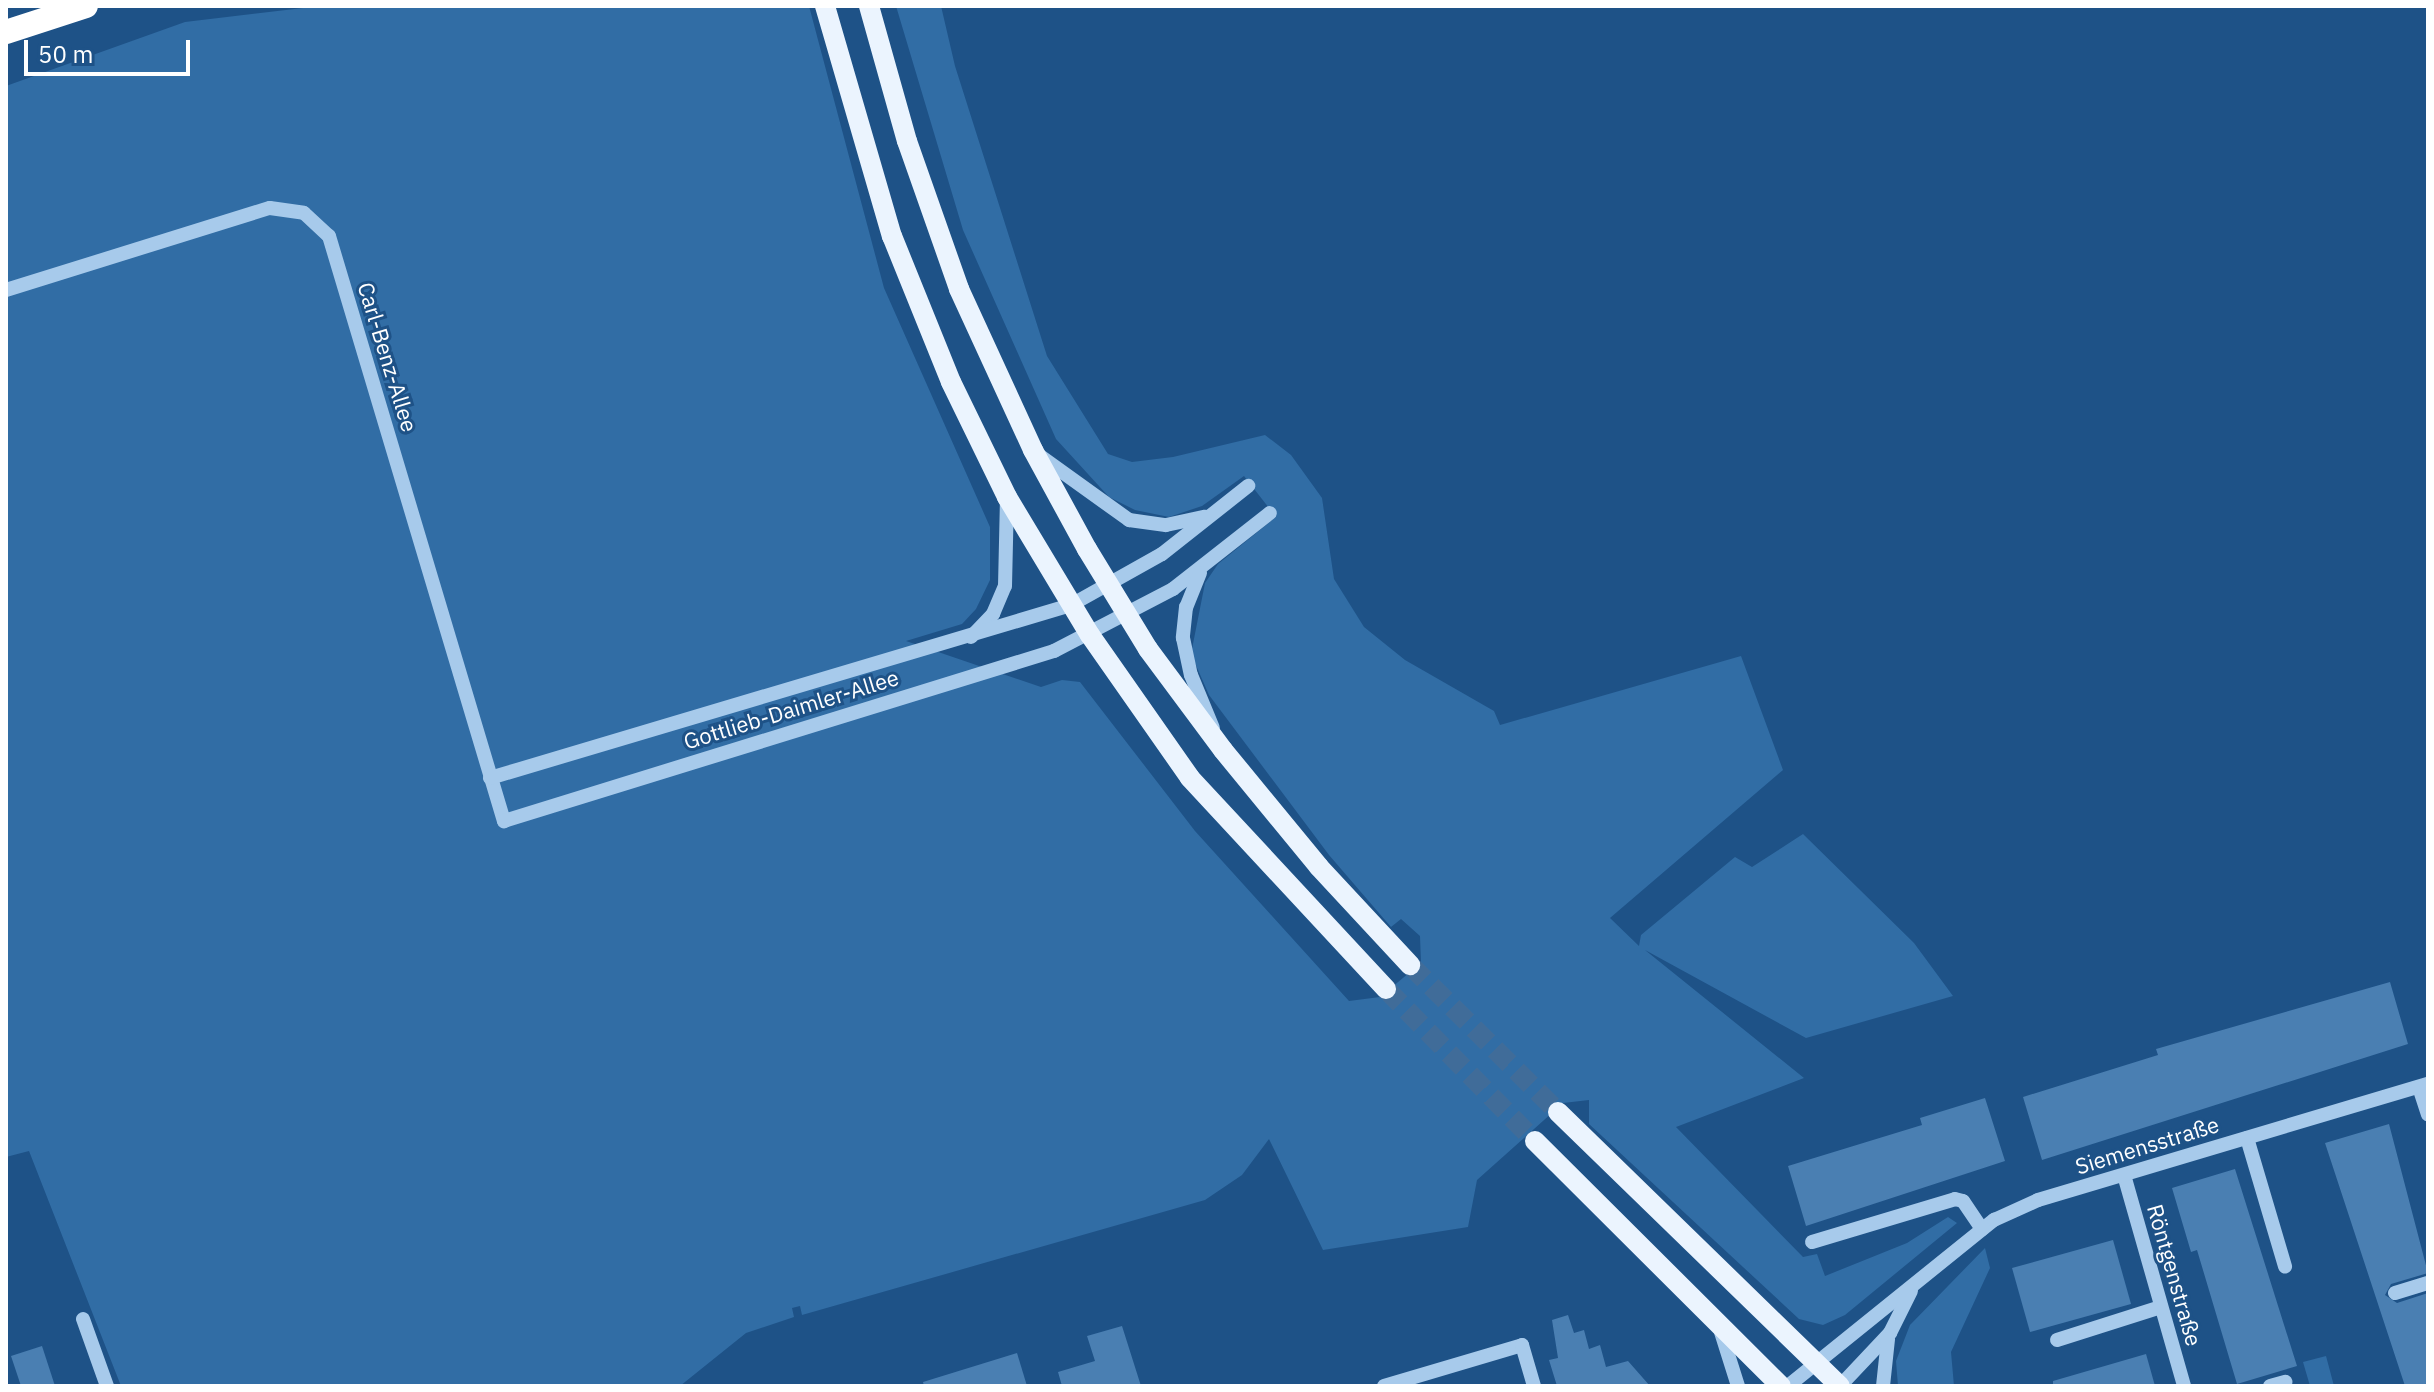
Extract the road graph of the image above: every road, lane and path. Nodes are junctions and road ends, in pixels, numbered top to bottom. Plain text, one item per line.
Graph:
1 (86, 6) edge
2 (825, 6) edge
3 (869, 6) edge
4 (6, 32) edge
5 (6, 290) edge
6 (1033, 450) junction
7 (1248, 486) dead end
8 (1007, 497) junction
9 (1216, 512) junction
10 (1270, 513) dead end
11 (1202, 569) junction
12 (1109, 587) junction
13 (1071, 605) junction
14 (1128, 617) junction
15 (1090, 635) junction
16 (968, 640) junction
17 (1223, 750) junction
18 (490, 778) junction
19 (504, 821) joint
20 (1410, 965) tunnel mouth
21 (1386, 989) tunnel mouth
22 (2424, 1085) edge
23 (1558, 1112) tunnel mouth
24 (2428, 1115) edge
25 (2247, 1138) junction
26 (1535, 1141) tunnel mouth
27 (2124, 1175) junction
28 (1982, 1229) junction
29 (1812, 1242) dead end
30 (2285, 1266) dead end
31 (2428, 1283) edge
32 (1911, 1291) junction
33 (2395, 1293) dead end
34 (2161, 1307) junction
35 (1714, 1314) junction
36 (83, 1319) dead end
37 (1890, 1333) junction
38 (2057, 1340) dead end
39 (1816, 1359) junction
40 (107, 1386) edge
41 (1384, 1386) edge
42 (1534, 1386) edge
43 (1738, 1386) edge
44 (1781, 1386) edge
45 (1788, 1386) edge
46 (1840, 1386) edge
47 (1883, 1386) edge
48 (2184, 1386) edge

1 - 4 highway
2 - 8 main road
3 - 6 main road
5 - 18 street, Carl-Benz-Allee
6 - 9 street
6 - 12 main road
7 - 9 street, Gottlieb-Daimler-Allee
8 - 13 main road
8 - 16 street
9 - 12 street, Gottlieb-Daimler-Allee
10 - 11 street, Gottlieb-Daimler-Allee
11 - 14 street, Gottlieb-Daimler-Allee
11 - 17 street
12 - 13 street, Gottlieb-Daimler-Allee
12 - 14 main road
13 - 15 main road
13 - 16 street, Gottlieb-Daimler-Allee
14 - 15 street, Gottlieb-Daimler-Allee
14 - 17 main road
15 - 19 street, Gottlieb-Daimler-Allee
15 - 21 main road
16 - 18 street, Gottlieb-Daimler-Allee
17 - 20 main road
18 - 19 street, Carl-Benz-Allee
22 - 24 street, Siemensstraße
22 - 25 street, Siemensstraße
23 - 39 main road
25 - 27 street, Siemensstraße
25 - 30 street
26 - 35 main road
27 - 28 street, Siemensstraße
27 - 34 street, Röntgenstraße
28 - 29 street
28 - 32 street, Siemensstraße
31 - 33 street
32 - 37 street, Siemensstraße
32 - 39 street, Siemensstraße
34 - 38 street
34 - 48 street, Röntgenstraße
35 - 43 street
35 - 44 main road
36 - 40 street
37 - 46 street, Siemensstraße
37 - 47 street, Siemensstraße
39 - 45 street, Siemensstraße
39 - 46 main road
41 - 42 street

